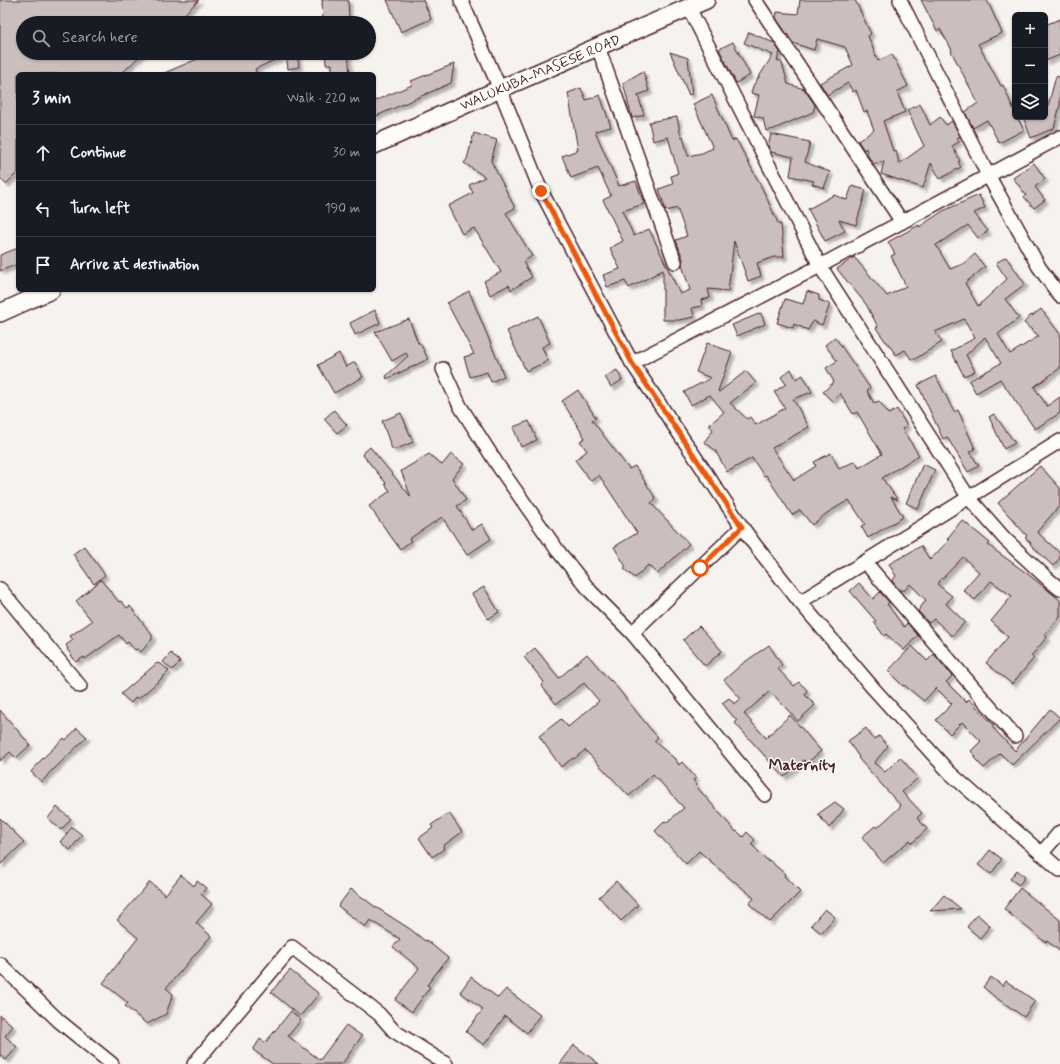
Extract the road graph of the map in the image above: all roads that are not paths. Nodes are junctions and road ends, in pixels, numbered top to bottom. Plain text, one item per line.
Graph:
1 (461, 0) edge
2 (706, 0) edge
3 (755, 0) edge
4 (900, 0) edge
5 (689, 8) junction
6 (598, 47) junction
7 (500, 89) junction
8 (1060, 137) edge
9 (376, 144) edge
10 (988, 175) junction
11 (902, 222) junction
12 (675, 262) dead end
13 (820, 266) junction
14 (47, 292) edge
15 (1060, 296) edge
16 (0, 313) edge
17 (632, 363) junction
18 (443, 369) dead end
19 (1060, 441) edge
20 (969, 498) junction
21 (742, 527) junction
22 (865, 562) junction
23 (0, 589) edge
24 (1060, 589) edge
25 (800, 602) junction
26 (632, 633) junction
27 (80, 686) dead end
28 (1015, 736) dead end
29 (764, 795) dead end
30 (1060, 832) edge
31 (1041, 854) junction
32 (1060, 870) edge
33 (0, 964) edge
34 (112, 1064) edge
35 (194, 1064) edge
36 (446, 1064) edge

1 - 7 street
2 - 5 street, WALUKUBA-MASESE ROAD
3 - 11 street
4 - 10 street
5 - 6 street, WALUKUBA-MASESE ROAD
5 - 13 street
6 - 7 street, WALUKUBA-MASESE ROAD
6 - 12 street
7 - 9 street, WALUKUBA-MASESE ROAD
7 - 17 street
8 - 10 street
10 - 11 street
10 - 15 street
11 - 13 street
13 - 17 street
13 - 20 street
14 - 16 street
17 - 21 street
18 - 26 street
19 - 20 street
20 - 22 street
20 - 24 street
21 - 25 street
21 - 26 street
22 - 25 street
22 - 28 street
23 - 27 street
25 - 31 street
26 - 29 street
30 - 31 street
31 - 32 street
33 - 34 street
35 - 36 street

